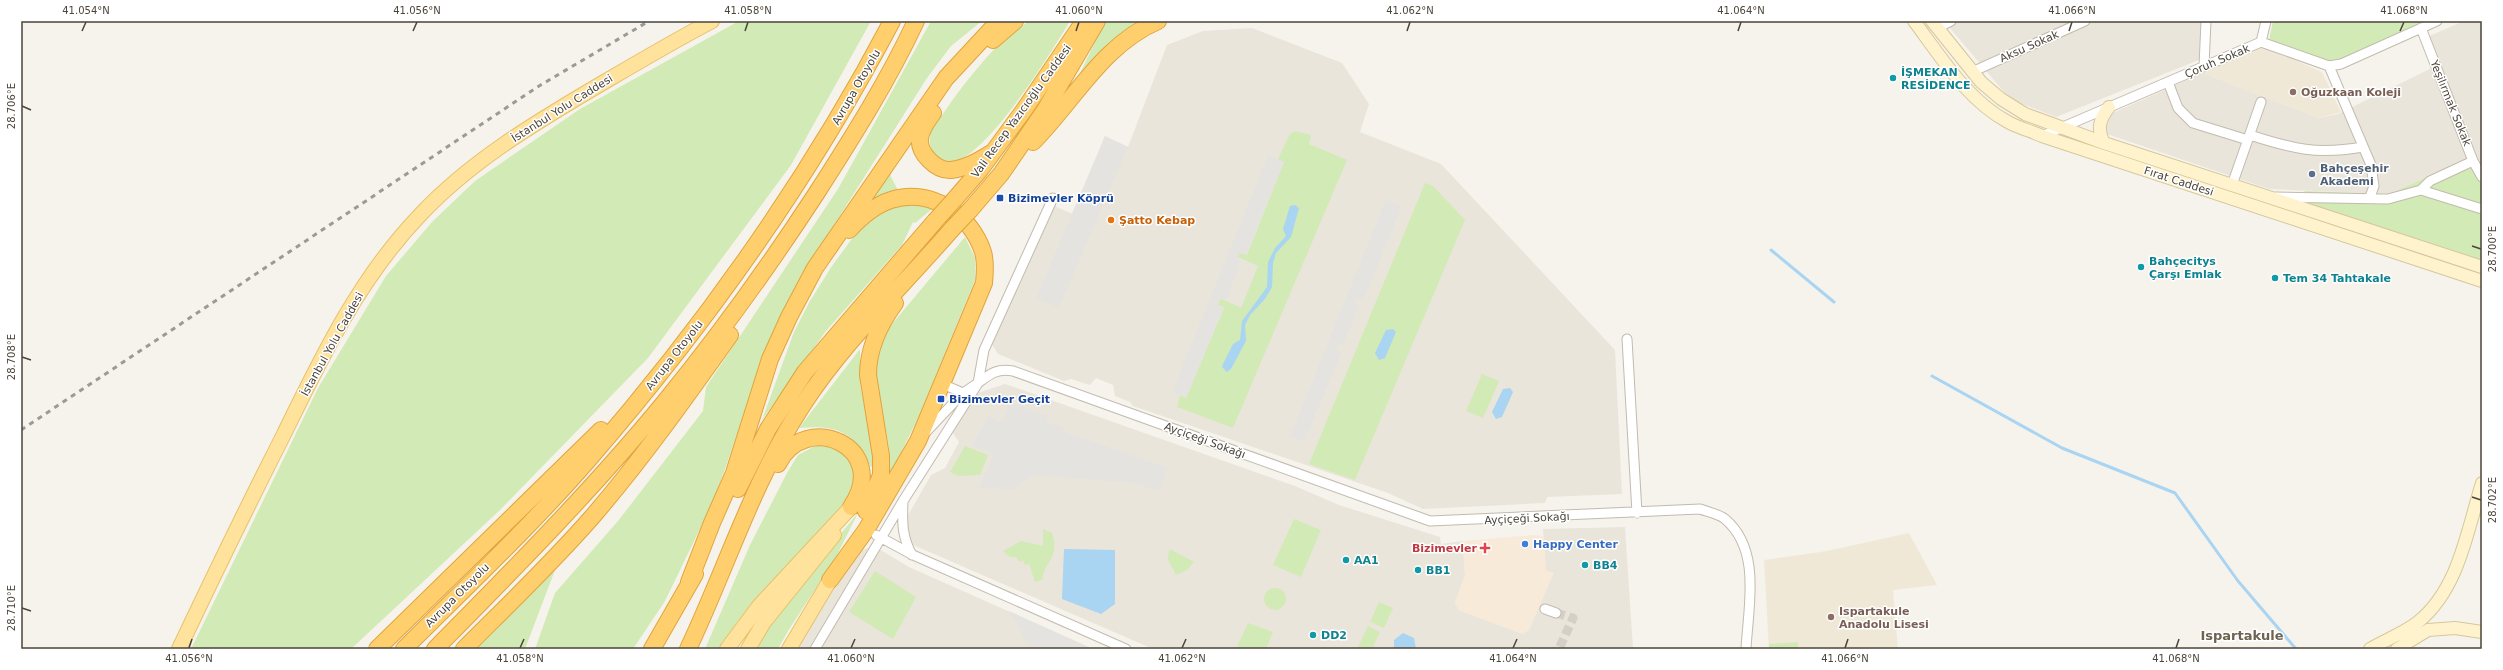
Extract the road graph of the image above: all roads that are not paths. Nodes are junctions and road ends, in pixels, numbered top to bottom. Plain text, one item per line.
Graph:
1 (712, 21) edge
2 (892, 21) edge
3 (916, 21) edge
4 (999, 21) edge
5 (1015, 21) edge
6 (1158, 21) edge
7 (1914, 21) edge
8 (1951, 21) edge
9 (2085, 21) edge
10 (2206, 21) edge
11 (2266, 21) edge
12 (2437, 21) edge
13 (1934, 24) edge
14 (1088, 25) edge
15 (2421, 28) junction
16 (2261, 42) junction
17 (2204, 66) junction
18 (2329, 66) junction
19 (1974, 71) junction
20 (2168, 82) junction
21 (2261, 102) dead end
22 (2109, 107) junction
23 (2062, 128) junction
24 (2042, 136) junction
25 (2249, 138) junction
26 (2104, 143) junction
27 (2363, 147) junction
28 (994, 152) junction
29 (2473, 161) junction
30 (1001, 174) junction
31 (2482, 177) edge
32 (2232, 185) junction
33 (2421, 190) junction
34 (2271, 197) junction
35 (2370, 197) junction
36 (1053, 198) dead end
37 (2482, 210) edge
38 (795, 227) junction
39 (825, 254) junction
40 (2482, 267) edge
41 (912, 276) junction
42 (2482, 281) edge
43 (1627, 340) dead end
44 (945, 378) junction
45 (978, 383) junction
46 (649, 388) junction
47 (963, 393) junction
48 (918, 441) junction
49 (2482, 483) edge
50 (903, 500) junction
51 (851, 507) junction
52 (1637, 512) junction
53 (744, 520) junction
54 (866, 530) junction
55 (880, 537) junction
56 (913, 555) junction
57 (830, 580) junction
58 (689, 582) junction
59 (1545, 609) dead end
60 (1556, 613) tunnel mouth
61 (2482, 632) edge
62 (179, 649) edge
63 (378, 649) edge
64 (404, 649) edge
65 (435, 649) edge
66 (464, 649) edge
67 (652, 649) edge
68 (688, 649) edge
69 (727, 649) edge
70 (748, 649) edge
71 (790, 649) edge
72 (815, 649) edge
73 (1126, 649) edge
74 (1746, 649) edge
75 (2370, 649) edge
76 (2397, 649) edge

1 - 62 main road, İstanbul Yolu Caddesi
2 - 46 highway, Avrupa Otoyolu
3 - 38 highway, Avrupa Otoyolu
4 - 39 highway
5 - 28 highway
6 - 30 highway
7 - 24 main road, Fırat Caddesi
8 - 13 street
9 - 19 street, Aksu Sokak
10 - 17 street
11 - 16 street
12 - 15 street
13 - 19 main road, Fırat Caddesi
14 - 28 highway, Vali Recep Yazıcıoğlu Caddesi
14 - 30 highway, Vali Recep Yazıcıoğlu Caddesi
15 - 18 street
15 - 29 street, Yeşilırmak Sokak
16 - 17 street, Çoruh Sokak
16 - 18 street, Çoruh Sokak
17 - 20 street, Çoruh Sokak
18 - 27 street
19 - 23 main road, Fırat Caddesi
20 - 22 street, Çoruh Sokak
20 - 25 street
21 - 25 street
22 - 23 street, Çoruh Sokak
22 - 26 main road
23 - 24 street, Çoruh Sokak
23 - 26 main road, Fırat Caddesi
24 - 42 main road, Fırat Caddesi
25 - 27 street
25 - 32 street
26 - 32 main road, Fırat Caddesi
27 - 35 street
28 - 58 highway, Vali Recep Yazıcıoğlu Caddesi, bridge
29 - 31 street, Yeşilırmak Sokak
29 - 33 street
30 - 41 highway, Vali Recep Yazıcıoğlu Caddesi, bridge
32 - 34 main road, Fırat Caddesi
33 - 35 street
33 - 37 street
34 - 35 street
34 - 40 main road, Fırat Caddesi
36 - 45 street
38 - 65 highway, Avrupa Otoyolu
38 - 66 highway
39 - 44 highway
39 - 58 highway
41 - 53 highway
41 - 57 highway
43 - 52 street
44 - 47 street
44 - 48 highway
45 - 47 street
45 - 50 street, Ayçiçeği Sokağı
45 - 52 street, Ayçiçeği Sokağı
46 - 63 highway
46 - 64 highway, Avrupa Otoyolu
47 - 48 street
48 - 54 highway
49 - 75 main road
50 - 55 street, Ayçiçeği Sokağı
50 - 56 street
51 - 53 highway
51 - 69 main road
51 - 70 main road
52 - 74 street, Ayçiçeği Sokağı
53 - 68 highway
54 - 55 street
54 - 57 highway
55 - 56 street
55 - 72 street, Ayçiçeği Sokağı
56 - 73 street
57 - 71 main road
58 - 67 highway
59 - 60 street
61 - 76 main road

